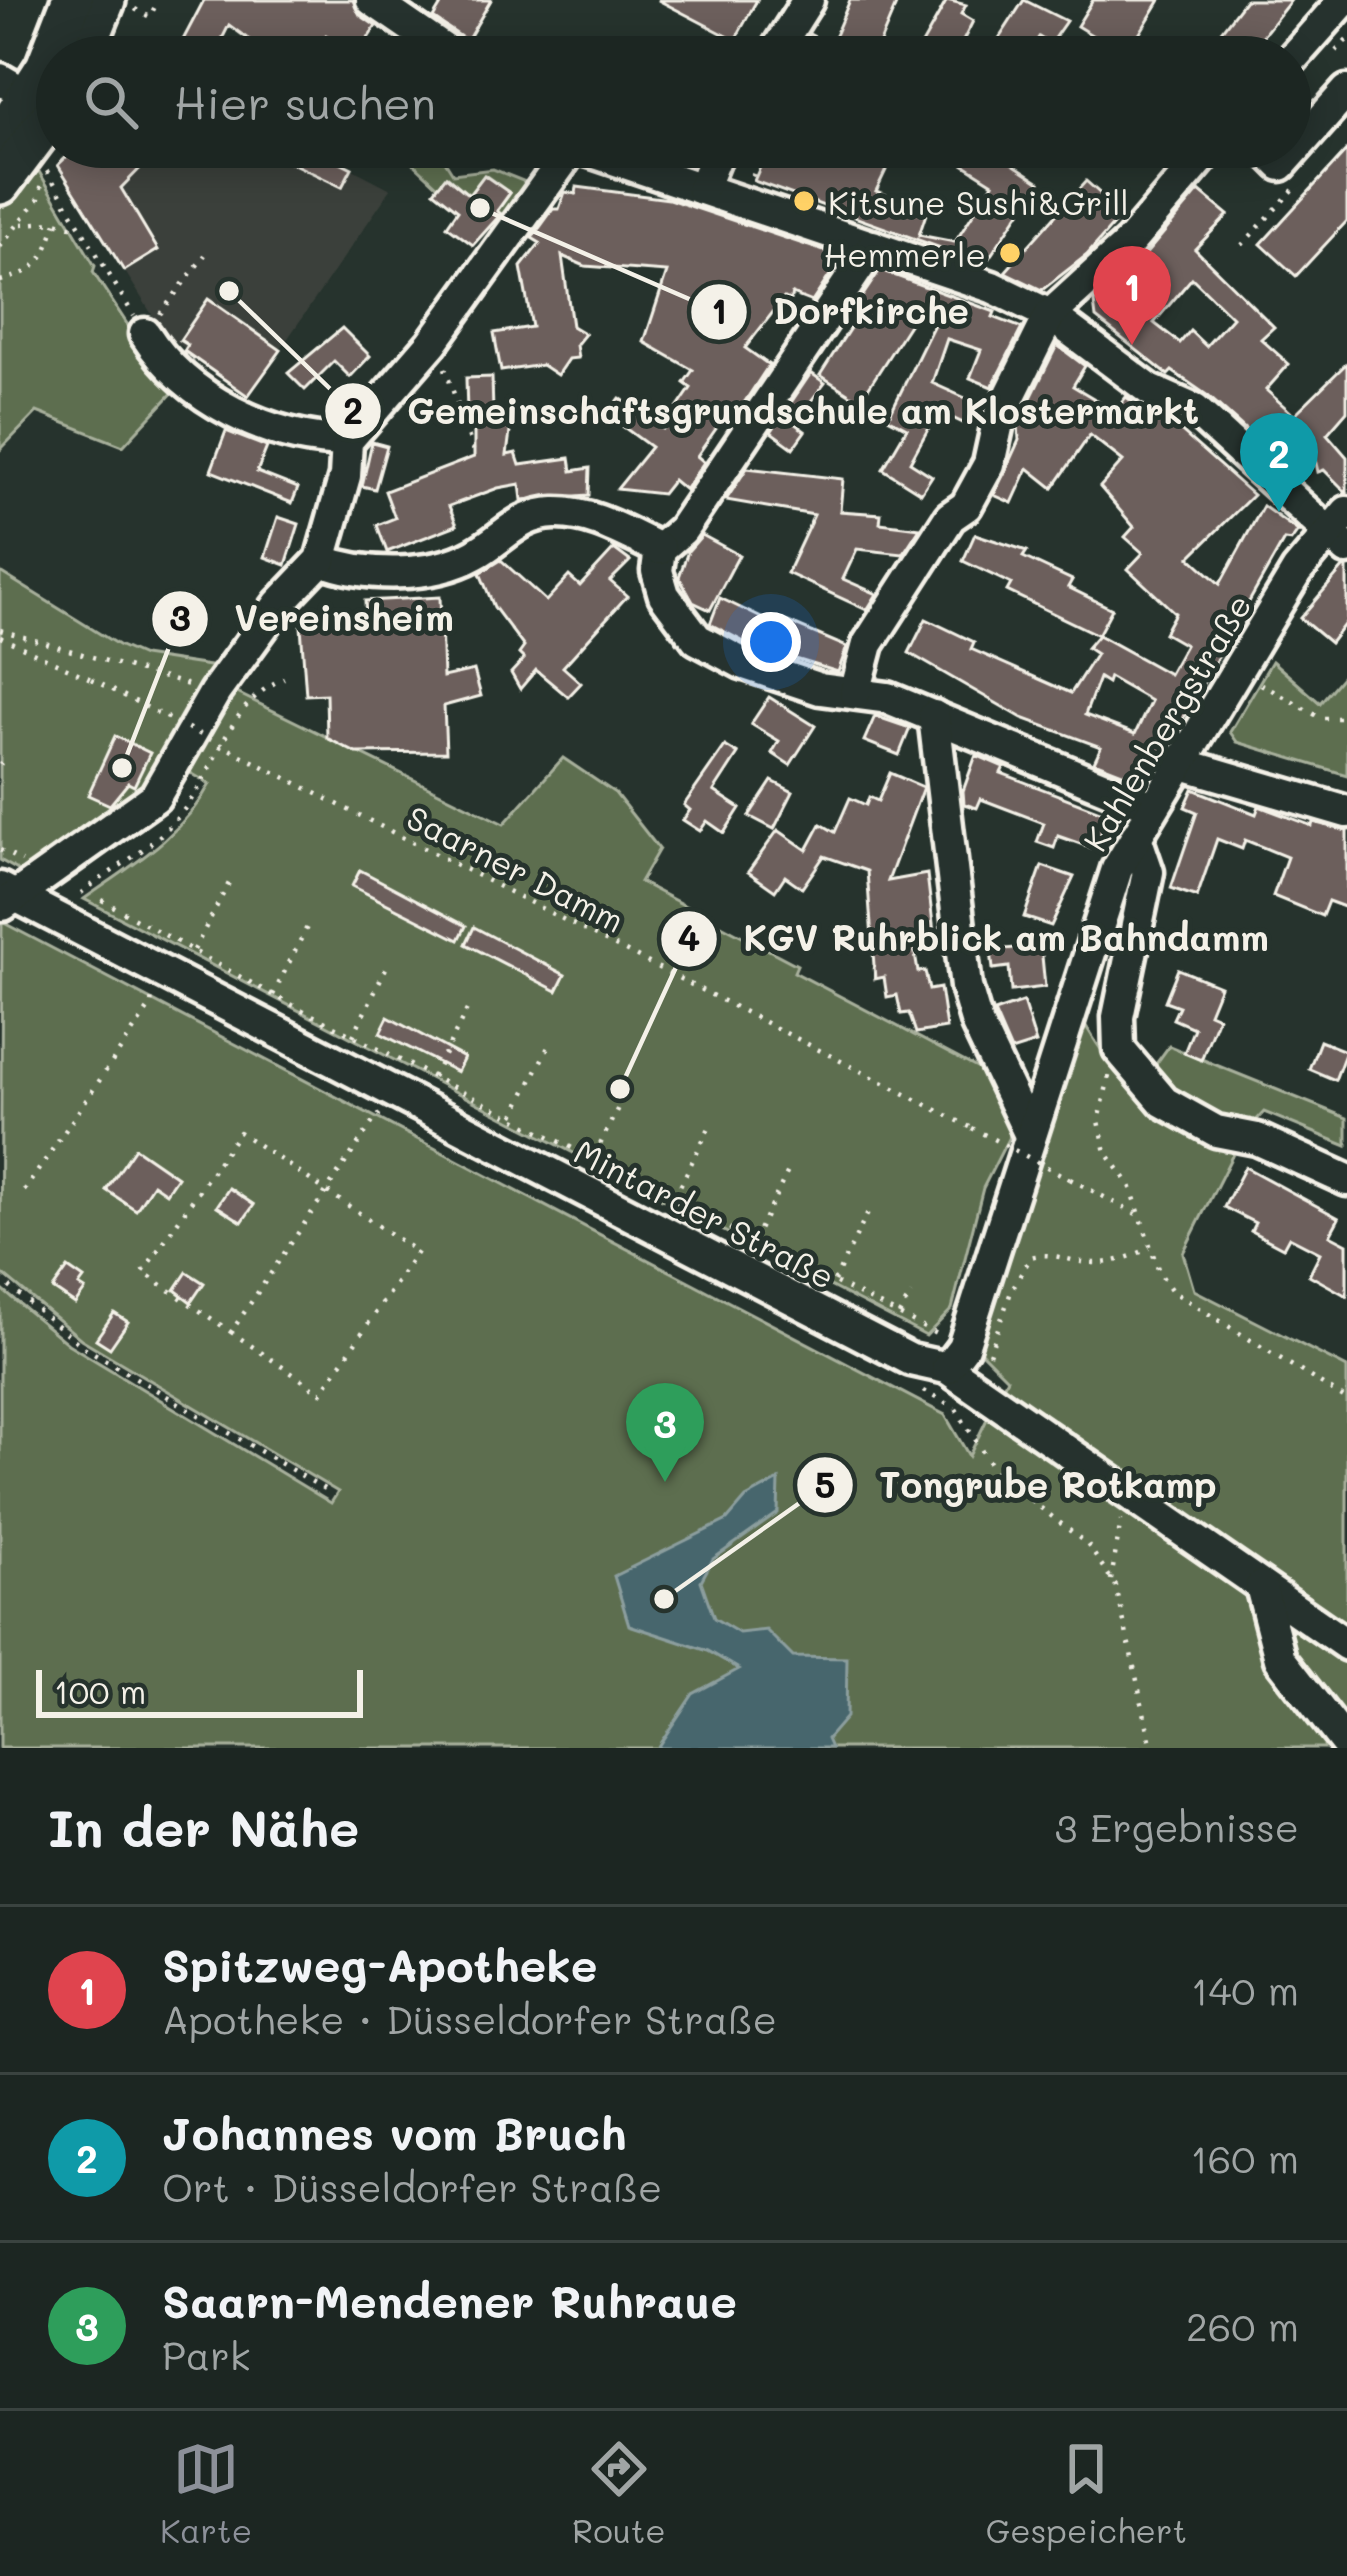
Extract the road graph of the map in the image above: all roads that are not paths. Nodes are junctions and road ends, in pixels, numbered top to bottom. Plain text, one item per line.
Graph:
1 (71, 0) edge
2 (372, 0) edge
3 (808, 0) edge
4 (115, 2) edge
5 (1343, 7) edge
6 (58, 36) edge
7 (101, 36) edge
8 (424, 36) edge
9 (785, 36) edge
10 (1311, 40) edge
11 (1347, 91) edge
12 (35, 99) edge
13 (1311, 131) edge
14 (0, 139) edge
15 (560, 168) edge
16 (639, 168) edge
17 (711, 168) edge
18 (1195, 168) edge
19 (0, 184) edge
20 (703, 189) junction
21 (873, 246) junction
22 (1050, 316) junction
23 (145, 334) road end
24 (346, 441) junction
25 (1340, 530) edge
26 (659, 549) junction
27 (321, 560) junction
28 (855, 693) junction
29 (934, 716) junction
30 (1183, 764) junction
31 (1153, 807) junction
32 (1347, 812) edge
33 (1136, 837) junction
34 (5, 897) edge
35 (1029, 1133) junction
36 (1347, 1180) edge
37 (955, 1358) junction
38 (1261, 1586) junction
39 (1347, 1645) edge
40 (1347, 1745) edge

1 - 6 main road
2 - 8 street
3 - 9 street
4 - 7 main road
5 - 10 street
11 - 13 street
12 - 14 main road
12 - 19 main road
15 - 24 street
16 - 20 street
17 - 20 street
18 - 22 street
20 - 21 street
21 - 22 street
21 - 26 street
22 - 25 street
22 - 28 street
23 - 24 street
24 - 27 street
25 - 30 street, Kahlenbergstraße
26 - 27 street
26 - 28 street
27 - 34 street
28 - 29 street
29 - 31 street
29 - 35 street
30 - 31 street, Kahlenbergstraße
30 - 32 street
31 - 33 street, Kahlenbergstraße
33 - 35 street, Kahlenbergstraße
33 - 36 street
34 - 37 street, Mintarder Straße
35 - 37 street, Kahlenbergstraße
37 - 38 street, Mintarder Straße
38 - 39 street, Mintarder Straße
38 - 40 street

